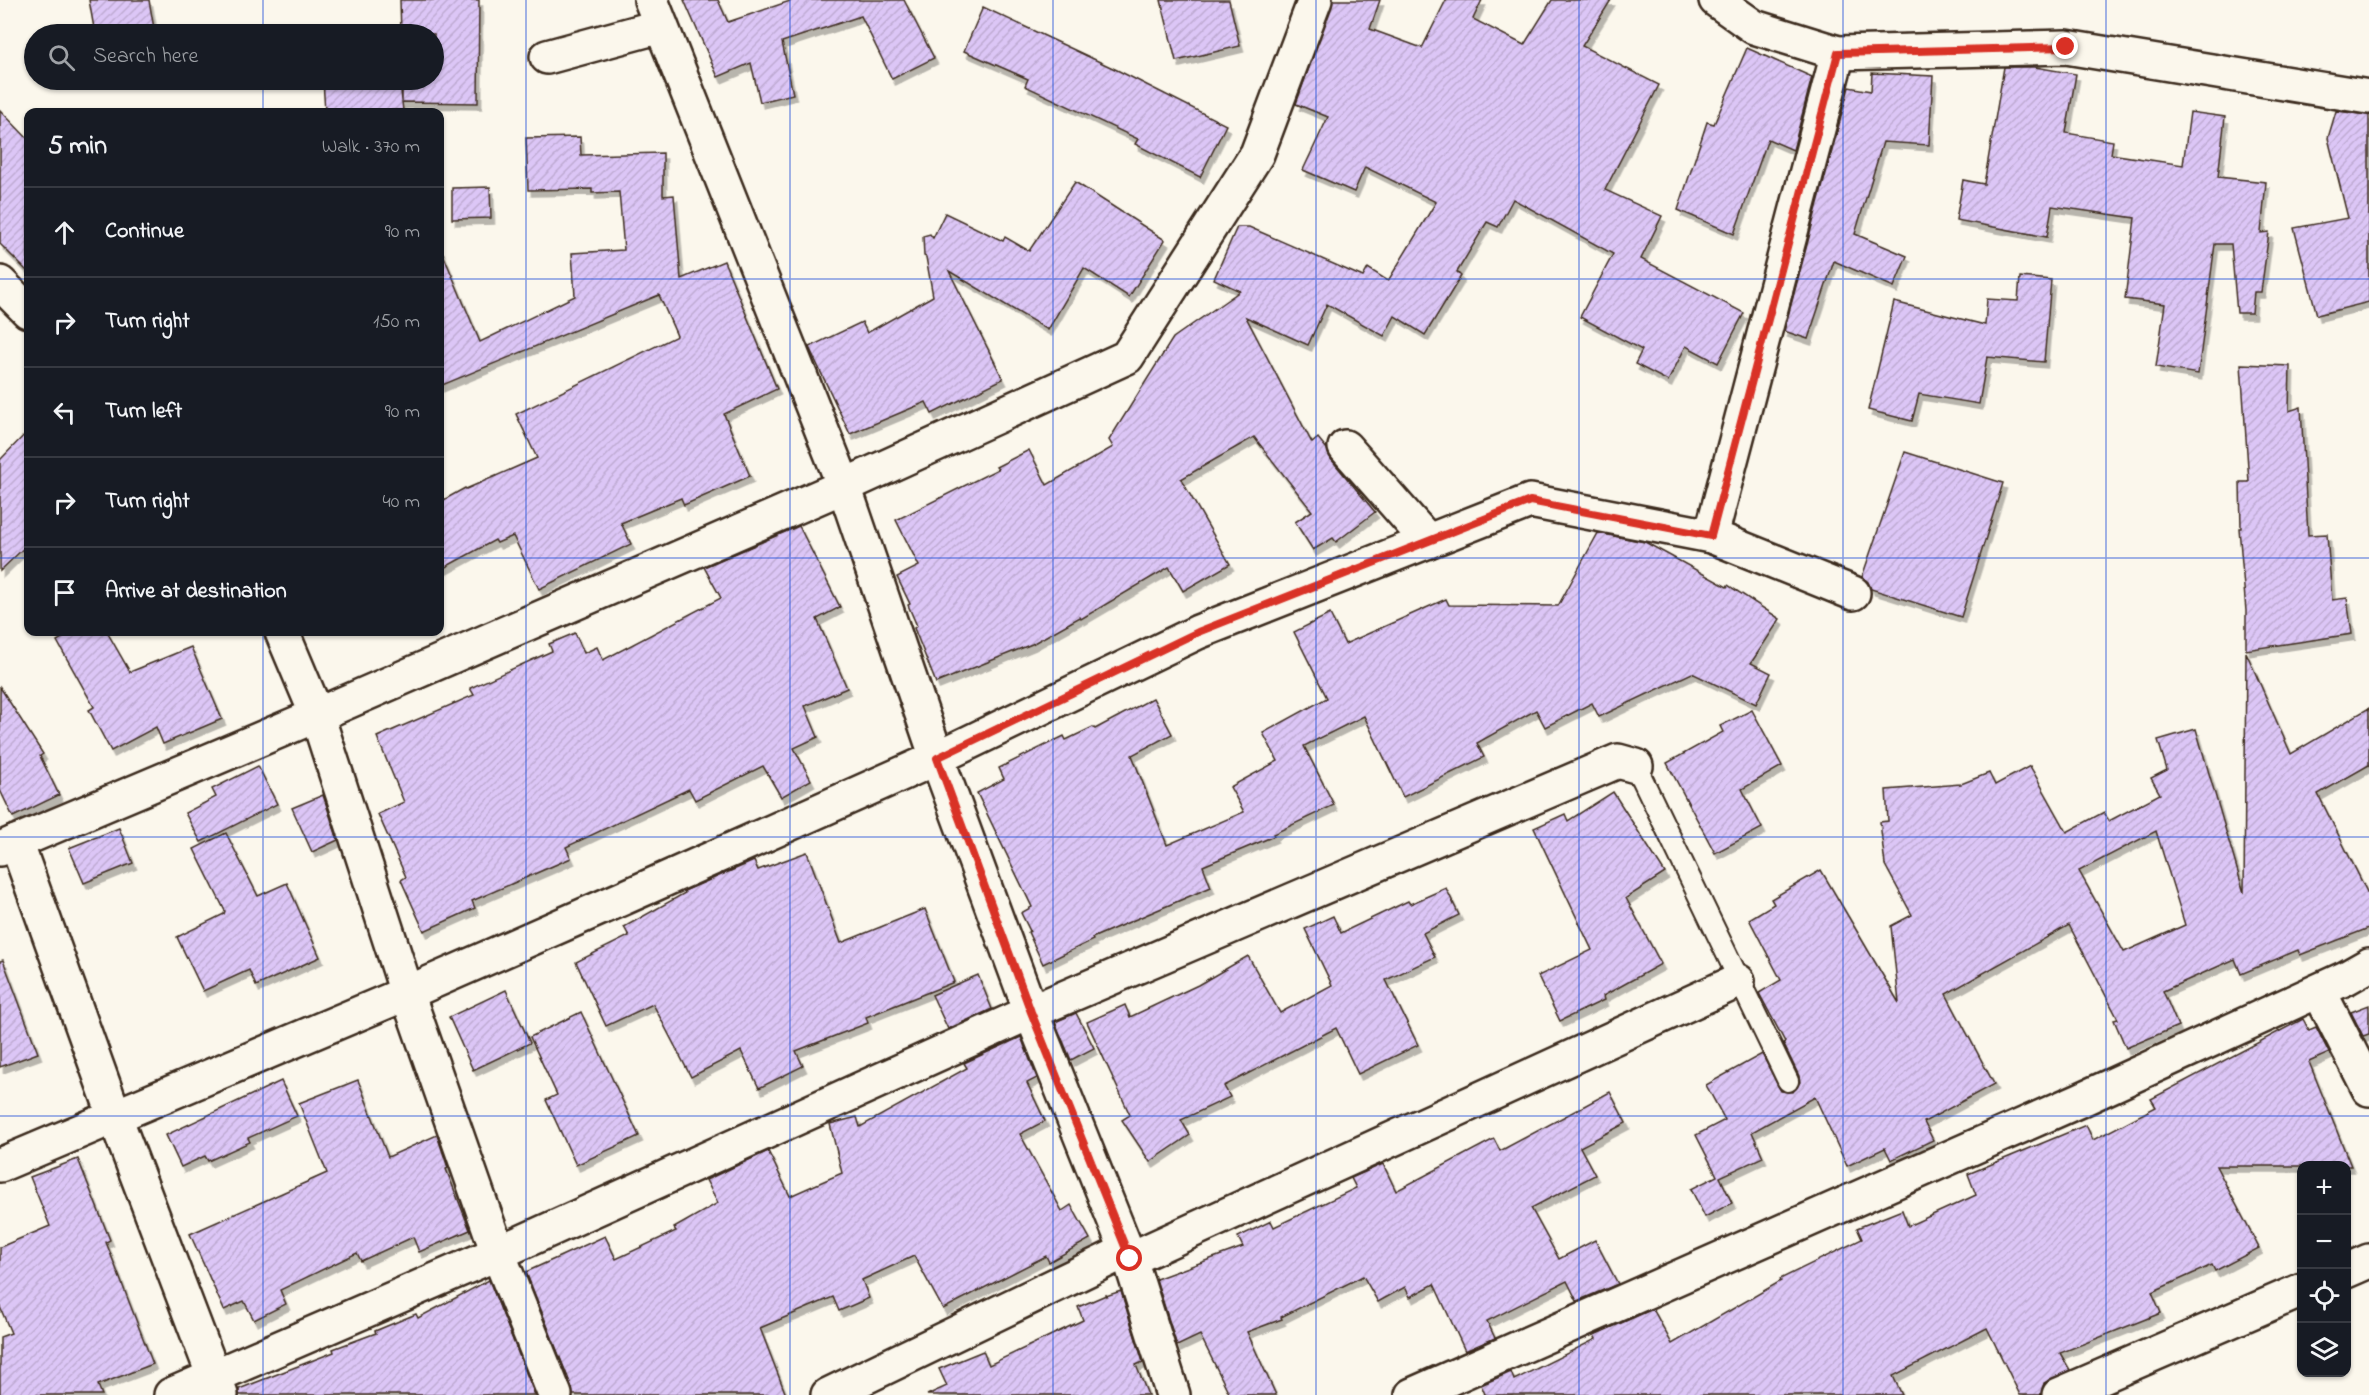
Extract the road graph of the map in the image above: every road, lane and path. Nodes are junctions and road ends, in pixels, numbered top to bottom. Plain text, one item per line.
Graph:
1 (1315, 0) edge
2 (1716, 0) edge
3 (656, 13) edge
4 (1838, 53) junction
5 (547, 57) dead end
6 (2369, 97) edge
7 (2, 288) edge
8 (24, 307) edge
9 (1345, 447) dead end
10 (844, 486) junction
11 (1711, 536) junction
12 (1428, 541) junction
13 (1853, 593) dead end
14 (284, 636) edge
15 (317, 716) junction
16 (937, 758) junction
17 (1636, 766) joint
18 (8, 845) edge
19 (2369, 965) edge
20 (1738, 981) junction
21 (2319, 991) junction
22 (407, 993) junction
23 (1031, 1012) junction
24 (1788, 1081) dead end
25 (2369, 1089) edge
26 (115, 1117) junction
27 (0, 1165) edge
28 (498, 1253) junction
29 (1128, 1255) junction
30 (2369, 1261) edge
31 (2351, 1269) edge
32 (2297, 1292) edge
33 (217, 1386) edge
34 (171, 1395) edge
35 (555, 1395) edge
36 (828, 1395) edge
37 (1173, 1395) edge
38 (1412, 1395) edge
39 (2059, 1395) edge

1 - 10 street
2 - 4 street
3 - 5 street
3 - 10 street
4 - 6 street
4 - 11 street
7 - 8 street
9 - 12 street
10 - 15 street
10 - 16 street
11 - 12 street
11 - 13 street
12 - 16 street
14 - 15 street
15 - 18 street
15 - 22 street
16 - 22 street
16 - 23 street
17 - 20 lane
17 - 23 street
18 - 26 street
19 - 21 street
20 - 24 lane
20 - 29 street
21 - 25 street
21 - 38 street
22 - 26 street
22 - 28 street
23 - 28 street
23 - 29 street
26 - 27 street
26 - 33 street
28 - 33 street
28 - 35 street
29 - 36 street
29 - 37 street
30 - 31 street
32 - 39 street
33 - 34 street

